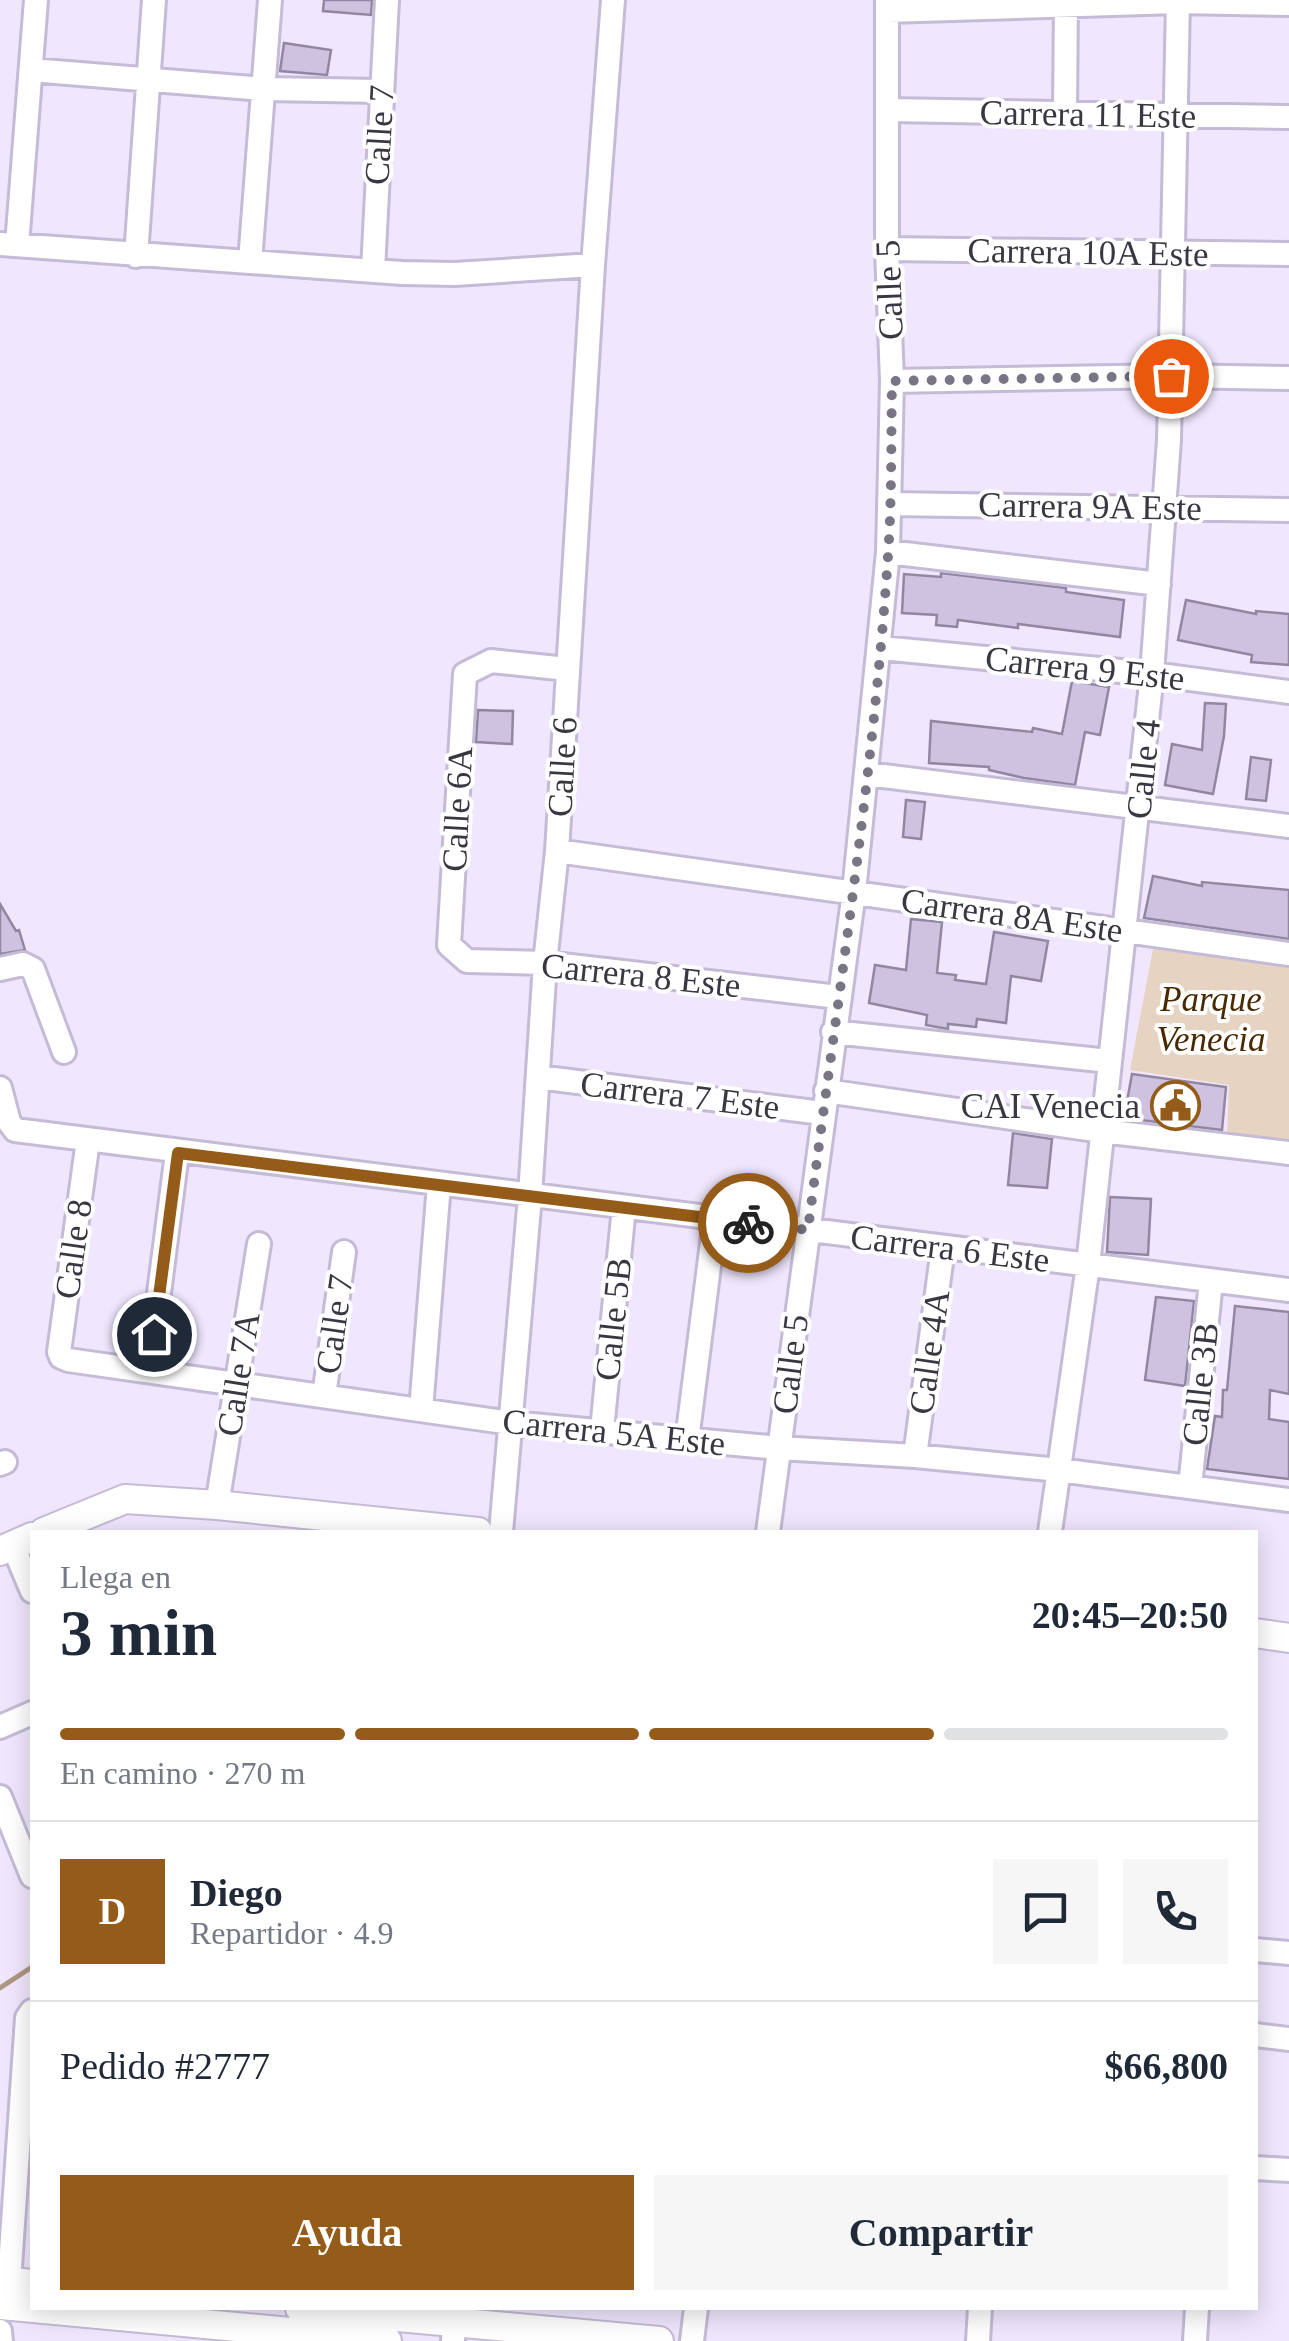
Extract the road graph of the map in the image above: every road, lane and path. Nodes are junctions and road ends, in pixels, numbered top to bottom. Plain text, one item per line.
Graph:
1 (36, 0) edge
2 (154, 0) edge
3 (270, 0) edge
4 (387, 0) edge
5 (613, 0) edge
6 (1178, 1) edge
7 (1066, 2) edge
8 (1288, 3) edge
9 (887, 6) edge
10 (31, 70) junction
11 (148, 80) junction
12 (264, 88) junction
13 (380, 91) junction
14 (888, 110) junction
15 (1065, 113) junction
16 (1175, 116) junction
17 (1289, 117) edge
18 (8, 245) edge
19 (887, 249) junction
20 (1173, 253) junction
21 (1289, 254) edge
22 (136, 256) junction
23 (250, 262) junction
24 (593, 265) junction
25 (373, 270) junction
26 (1171, 376) junction
27 (1289, 378) edge
28 (892, 381) junction
29 (890, 504) junction
30 (1166, 506) junction
31 (1289, 510) edge
32 (888, 552) junction
33 (1159, 584) junction
34 (881, 648) junction
35 (567, 668) junction
36 (1152, 674) junction
37 (1289, 692) edge
38 (868, 774) junction
39 (1141, 805) junction
40 (1289, 826) edge
41 (558, 850) junction
42 (854, 892) junction
43 (1124, 932) junction
44 (450, 945) joint
45 (1289, 954) edge
46 (546, 963) junction
47 (0, 970) edge
48 (838, 997) junction
49 (833, 1032) junction
50 (64, 1052) dead end
51 (1109, 1061) junction
52 (538, 1077) junction
53 (0, 1088) edge
54 (824, 1102) junction
55 (1102, 1131) junction
56 (88, 1140) junction
57 (178, 1153) junction
58 (1289, 1153) edge
59 (439, 1184) junction
60 (530, 1196) junction
61 (624, 1208) junction
62 (714, 1218) junction
63 (808, 1230) junction
64 (259, 1244) dead end
65 (943, 1248) junction
66 (344, 1252) dead end
67 (1088, 1265) junction
68 (1210, 1282) junction
69 (1289, 1290) edge
70 (61, 1357) joint
71 (149, 1371) junction
72 (235, 1384) junction
73 (324, 1396) junction
74 (420, 1410) junction
75 (511, 1422) junction
76 (602, 1430) junction
77 (687, 1440) junction
78 (779, 1448) junction
79 (915, 1456) junction
80 (1059, 1470) junction
81 (1190, 1487) junction
82 (1289, 1500) edge
83 (217, 1505) junction
84 (282, 1522) edge
85 (395, 1528) edge
86 (49, 1530) edge
87 (436, 1530) edge
88 (500, 1530) edge
89 (768, 1530) edge
90 (1050, 1530) edge
91 (15, 1545) edge
92 (30, 1586) edge
93 (1258, 1633) edge
94 (1289, 1638) edge
95 (30, 1714) edge
96 (0, 1727) edge
97 (0, 1796) edge
98 (30, 1871) edge
99 (1258, 1950) edge
100 (1289, 1953) edge
101 (30, 2013) edge
102 (1258, 2036) edge
103 (1289, 2039) edge
104 (1258, 2168) edge
105 (1289, 2170) edge
106 (8, 2290) edge
107 (157, 2310) edge
108 (321, 2310) edge
109 (696, 2310) edge
110 (980, 2310) edge
111 (1197, 2310) edge
112 (454, 2323) edge
113 (0, 2331) edge
114 (1, 2341) edge
115 (387, 2341) edge
116 (659, 2341) edge
117 (692, 2341) edge
118 (978, 2341) edge
119 (1195, 2341) edge

1 - 10 street
2 - 11 street
3 - 12 street
4 - 13 street, Calle 7
5 - 24 street, Calle 6
6 - 7 street
6 - 8 street
6 - 16 street, Calle 4
7 - 9 street
7 - 15 street
9 - 14 street, Calle 5
10 - 11 street
10 - 18 street
11 - 12 street
11 - 22 street
12 - 13 street
12 - 23 street
13 - 25 street, Calle 7
14 - 15 street, Carrera 11 Este
14 - 19 street, Calle 5
15 - 16 street, Carrera 11 Este
16 - 17 street, Carrera 11 Este
16 - 20 street, Calle 4
18 - 22 street
19 - 20 street, Carrera 10A Este
19 - 28 street, Calle 5
20 - 21 street, Carrera 10A Este
20 - 26 street, Calle 4
22 - 23 street
23 - 25 street
24 - 25 street
24 - 35 street, Calle 6
26 - 27 street
26 - 28 street
26 - 30 street, Calle 4
28 - 29 street, Calle 5
29 - 30 street, Carrera 9A Este
29 - 32 street, Calle 5
30 - 31 street, Carrera 9A Este
30 - 33 street, Calle 4
32 - 33 street
32 - 34 street, Calle 5
33 - 36 street, Calle 4
34 - 36 street, Carrera 9 Este
34 - 38 street, Calle 5
35 - 41 street, Calle 6
35 - 44 street, Calle 6A
36 - 37 street, Carrera 9 Este
36 - 39 street, Calle 4
38 - 39 street
38 - 42 street, Calle 5
39 - 40 street
39 - 43 street, Calle 4
41 - 42 street, Carrera 8A Este
41 - 46 street, Calle 6
42 - 43 street, Carrera 8A Este
42 - 48 street, Calle 5
43 - 45 street, Carrera 8A Este
43 - 51 street, Calle 4
44 - 46 street, Carrera 8 Este
46 - 48 street, Carrera 8 Este
46 - 52 street, Calle 6
47 - 50 street
48 - 49 street, Calle 5
49 - 51 street
49 - 54 street, Calle 5
51 - 55 street, Calle 4
52 - 54 street, Carrera 7 Este
52 - 60 street, Calle 6
53 - 56 street, Carrera 6 Este
54 - 55 street, Carrera 7 Este
54 - 63 street, Calle 5
55 - 58 street, Carrera 7 Este
55 - 67 street, Calle 4
56 - 57 street, Carrera 6 Este
56 - 70 street, Calle 8
57 - 59 street, Carrera 6 Este
57 - 71 street
59 - 60 street, Carrera 6 Este
59 - 74 street
60 - 61 street, Carrera 6 Este
60 - 75 street, Calle 6
61 - 62 street, Carrera 6 Este
61 - 76 street, Calle 5B
62 - 63 street, Carrera 6 Este
62 - 77 street
63 - 65 street, Carrera 6 Este
63 - 78 street, Calle 5
64 - 72 street, Calle 7A
65 - 67 street, Carrera 6 Este
65 - 79 street, Calle 4A
66 - 73 street, Calle 7
67 - 68 street, Carrera 6 Este
67 - 80 street, Calle 4
68 - 69 street, Carrera 6 Este
68 - 81 street, Calle 3B
70 - 71 street, Carrera 5A Este
71 - 72 street, Carrera 5A Este
72 - 73 street, Carrera 5A Este
72 - 83 street, Calle 7A
73 - 74 street, Carrera 5A Este
74 - 75 street, Carrera 5A Este
75 - 76 street, Carrera 5A Este
75 - 88 street, Calle 6
76 - 77 street, Carrera 5A Este
77 - 78 street, Carrera 5A Este
78 - 79 street, Carrera 5A Este
78 - 89 street, Calle 5
79 - 80 street, Carrera 5A Este
80 - 81 street, Carrera 5A Este
80 - 90 street, Calle 4
81 - 82 street, Carrera 5A Este
83 - 84 main road
83 - 86 main road
84 - 85 main road
85 - 87 main road
91 - 92 street
93 - 94 main road
95 - 96 street
97 - 98 street
99 - 100 street
101 - 106 street
102 - 103 street
104 - 105 street
107 - 115 main road
108 - 112 main road
109 - 117 street
110 - 118 street
111 - 119 street
112 - 116 main road
113 - 114 street

